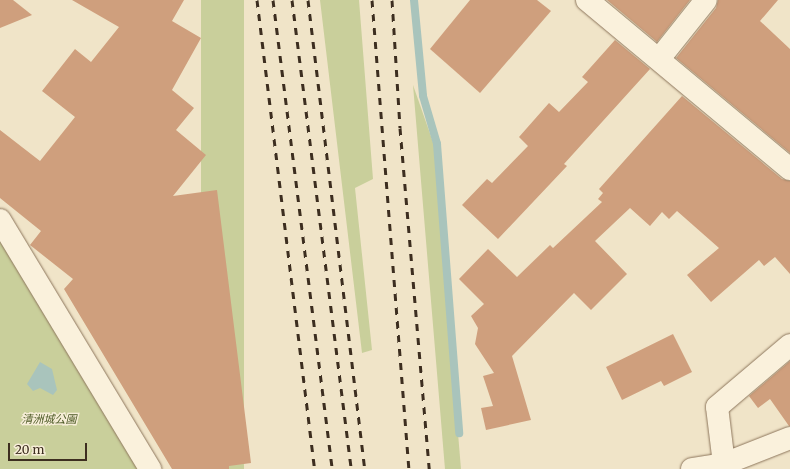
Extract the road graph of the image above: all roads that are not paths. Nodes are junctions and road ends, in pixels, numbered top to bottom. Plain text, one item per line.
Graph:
1 (588, 0) edge
2 (706, 0) edge
3 (659, 59) junction
4 (790, 169) edge
5 (0, 220) edge
6 (790, 345) edge
7 (790, 438) edge
8 (724, 464) junction
9 (150, 469) edge
10 (692, 469) edge

1 - 3 street
2 - 3 street
3 - 4 street
5 - 9 street
6 - 8 street
7 - 8 street
8 - 10 street

